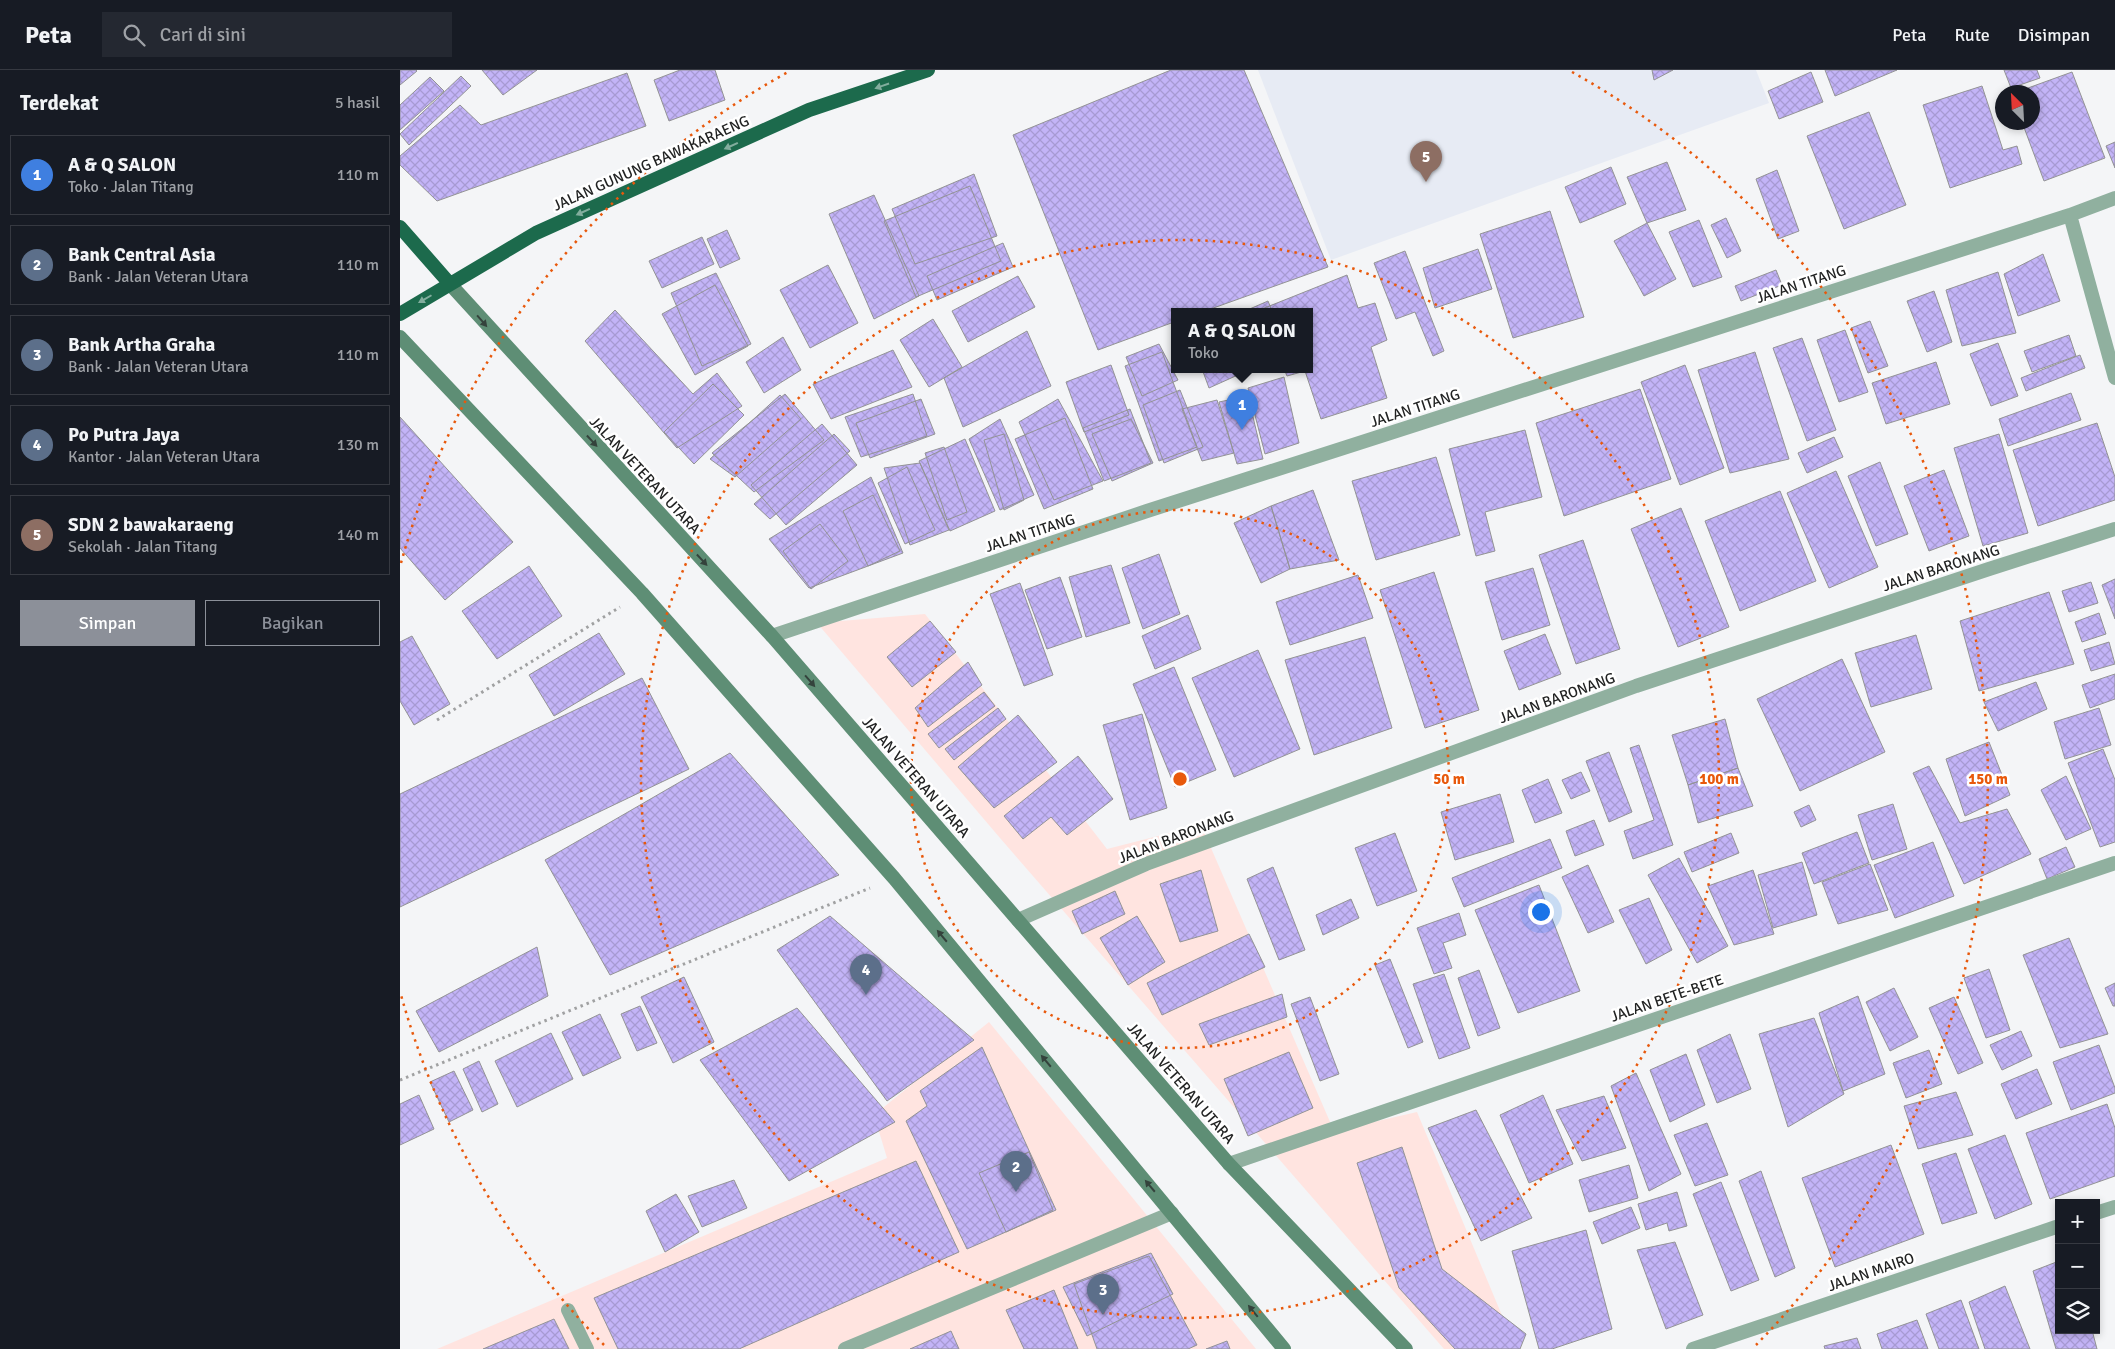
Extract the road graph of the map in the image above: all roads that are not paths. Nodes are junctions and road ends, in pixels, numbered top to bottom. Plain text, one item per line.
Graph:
1 (928, 70) edge
2 (2115, 198) edge
3 (2070, 215) junction
4 (400, 227) edge
5 (450, 284) junction
6 (400, 314) edge
7 (400, 337) edge
8 (2115, 378) edge
9 (2115, 529) edge
10 (772, 636) junction
11 (2115, 863) edge
12 (1018, 920) junction
13 (1229, 1164) junction
14 (2115, 1207) edge
15 (1172, 1213) junction
16 (2100, 1213) edge
17 (2055, 1227) edge
18 (568, 1310) dead end
19 (587, 1349) edge
20 (845, 1349) edge
21 (1284, 1349) edge
22 (1406, 1349) edge
23 (1693, 1349) edge

1 -> 5 highway, JALAN GUNUNG BAWAKARAENG
2 - 3 street, JALAN TITANG
3 - 8 street
3 - 10 street, JALAN TITANG
4 - 5 highway, JALAN VETERAN UTARA
5 -> 6 highway, JALAN GUNUNG BAWAKARAENG
5 -> 10 main road, JALAN VETERAN UTARA
15 -> 7 main road
9 - 12 street, JALAN BARONANG
10 -> 12 main road, JALAN VETERAN UTARA
11 - 13 street, JALAN BETE-BETE
12 - 13 main road, JALAN VETERAN UTARA
13 - 22 main road, JALAN VETERAN UTARA
14 - 16 street
15 - 20 street
21 -> 15 main road
17 - 23 street, JALAN MAIRO
18 - 19 street

